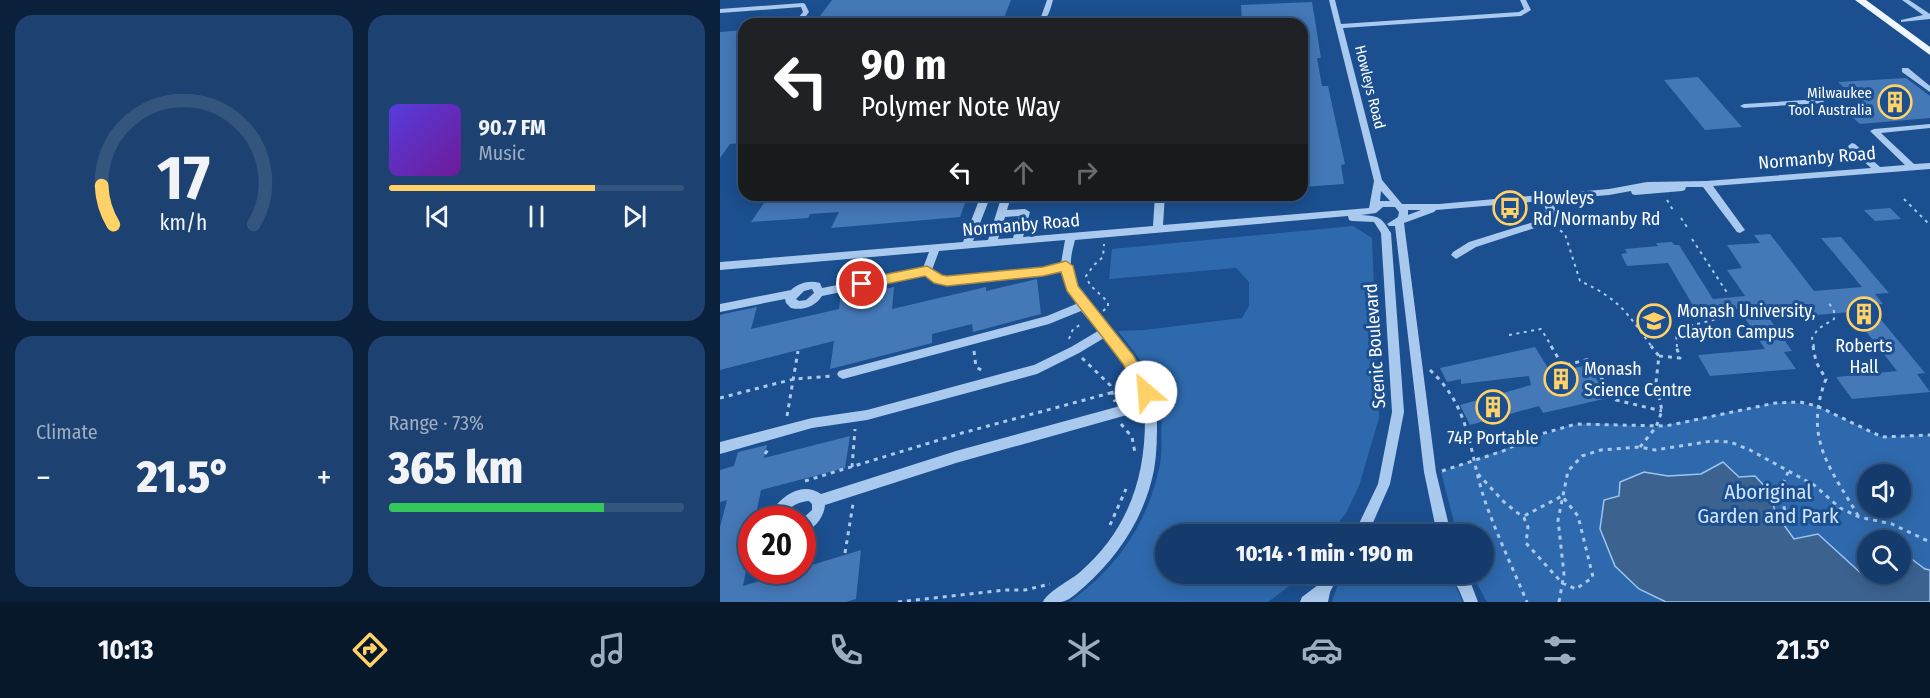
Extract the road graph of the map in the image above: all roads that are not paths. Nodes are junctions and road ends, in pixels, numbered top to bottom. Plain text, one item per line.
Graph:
1 (1050, 0) edge
2 (1332, 0) edge
3 (1523, 0) edge
4 (1860, 0) edge
5 (1875, 0) edge
6 (1905, 0) edge
7 (720, 11) edge
8 (1929, 17) edge
9 (801, 18) edge
10 (1044, 18) edge
11 (1903, 21) junction
12 (1339, 26) junction
13 (1930, 40) edge
14 (1930, 52) edge
15 (1905, 70) dead end
16 (1921, 83) junction
17 (1930, 85) edge
18 (1930, 90) edge
19 (1820, 101) dead end
20 (1744, 106) dead end
21 (1930, 126) edge
22 (1930, 132) edge
23 (1880, 137) junction
24 (1852, 146) dead end
25 (1930, 166) edge
26 (1912, 167) junction
27 (1877, 169) junction
28 (1378, 181) junction
29 (1706, 184) junction
30 (1546, 198) junction
31 (984, 201) edge
32 (1005, 201) edge
33 (1160, 201) edge
34 (1398, 206) junction
35 (1440, 207) junction
36 (1001, 214) junction
37 (1375, 215) junction
38 (1399, 222) junction
39 (1158, 230) junction
40 (1740, 230) dead end
41 (1070, 237) junction
42 (1017, 242) junction
43 (992, 244) junction
44 (966, 246) junction
45 (935, 249) junction
46 (1455, 255) dead end
47 (720, 266) edge
48 (1066, 266) junction
49 (927, 271) junction
50 (794, 293) junction
51 (819, 293) junction
52 (1084, 305) junction
53 (720, 308) edge
54 (1391, 319) junction
55 (1410, 319) junction
56 (1106, 331) junction
57 (843, 374) road end
58 (1146, 392) junction
59 (1136, 407) junction
60 (1151, 414) junction
61 (720, 448) edge
62 (819, 501) junction
63 (783, 506) edge
64 (816, 515) edge
65 (1366, 524) edge
66 (1442, 524) edge
67 (1464, 584) edge
68 (1322, 596) edge
69 (1050, 602) edge
70 (1307, 602) edge
71 (1471, 602) edge

1 - 10 street
2 - 12 street, Howleys Road
3 - 12 street
4 - 14 main road
5 - 11 main road
6 - 8 street
7 - 9 street
8 - 11 street
11 - 13 main road
12 - 28 street, Howleys Road
15 - 16 street
16 - 17 street
16 - 18 street
19 - 20 street
21 - 23 street
22 - 23 street
23 - 26 street
24 - 27 street
25 - 26 street, Normanby Road
26 - 27 street, Normanby Road
27 - 29 street, Normanby Road
28 - 34 street, Howleys Road
28 - 37 street, Howleys Road
29 - 30 street, Normanby Road
29 - 40 street
30 - 35 street, Normanby Road
30 - 46 street
31 - 44 street
32 - 36 street
33 - 39 street
34 - 35 street, Normanby Road
34 - 37 street, Normanby Road
34 - 38 street, Scenic Boulevard
35 - 38 street, Normanby Road
36 - 42 street
36 - 43 street
37 - 38 street, Normanby Road
37 - 39 street, Normanby Road
37 - 54 street, Scenic Boulevard
38 - 55 street, Scenic Boulevard
39 - 41 street, Normanby Road
41 - 42 street, Normanby Road
41 - 48 street
42 - 43 street, Normanby Road
43 - 44 street, Normanby Road
44 - 45 street, Normanby Road
45 - 47 street, Normanby Road
45 - 49 street
48 - 49 street
48 - 52 street
49 - 51 street
50 - 51 street
50 - 51 street
50 - 53 street
52 - 56 street
52 - 57 street
54 - 55 street
54 - 65 street, Scenic Boulevard
55 - 66 street, Scenic Boulevard
56 - 58 street
56 - 61 street
58 - 59 street
58 - 60 street
59 - 60 street
59 - 62 street
60 - 69 street
62 - 63 street
62 - 64 street
67 - 71 street
68 - 70 street

